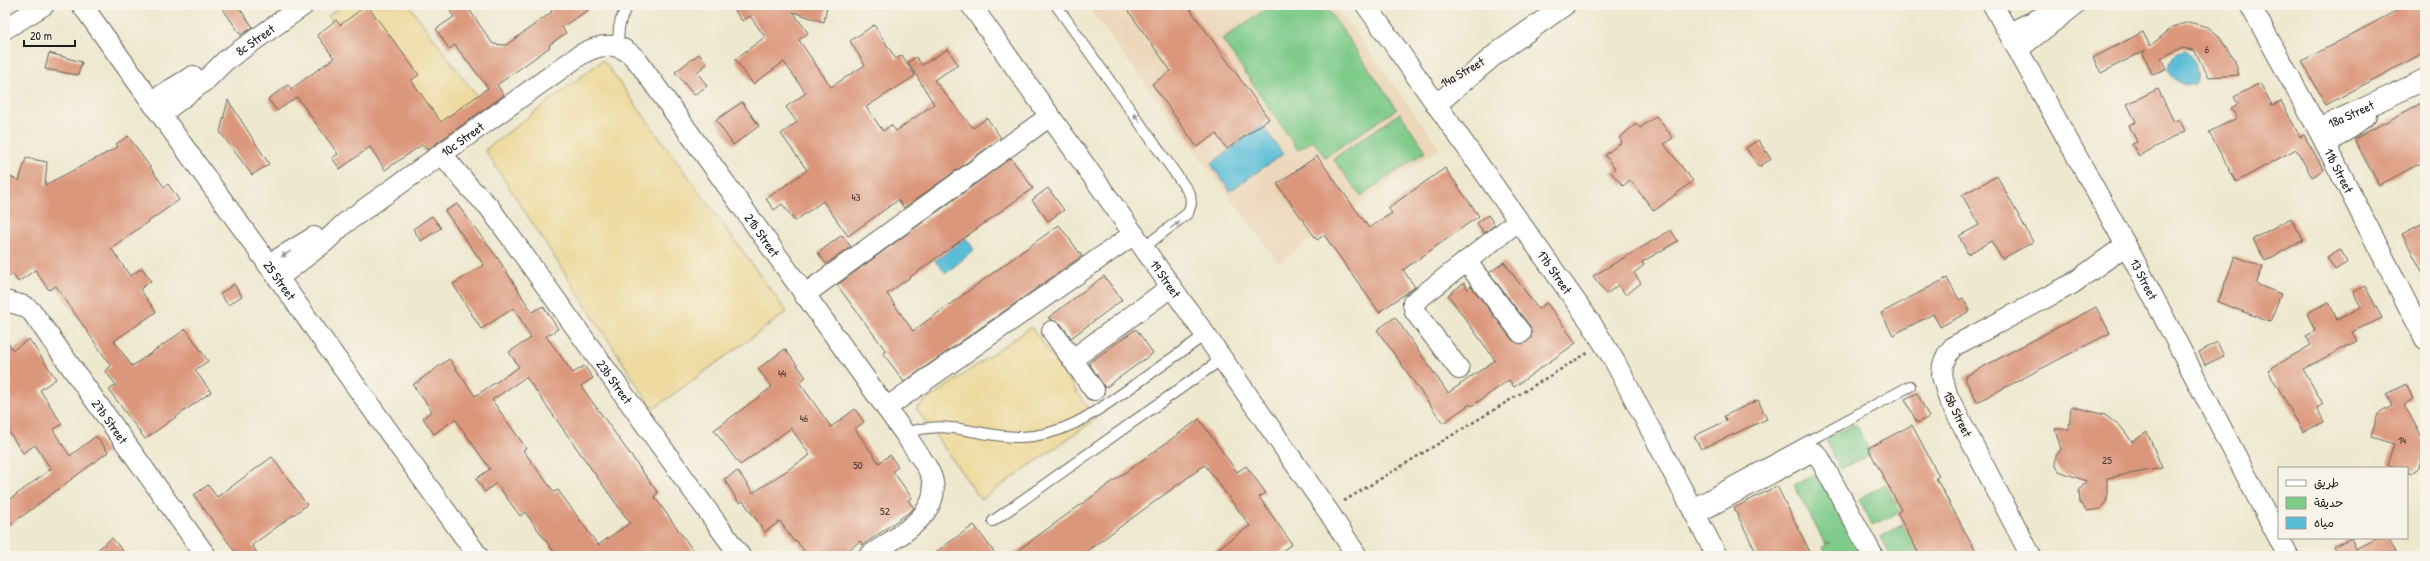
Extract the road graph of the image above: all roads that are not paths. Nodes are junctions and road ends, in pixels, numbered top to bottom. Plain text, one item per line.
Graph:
1 (20, 5) edge
2 (44, 5) edge
3 (82, 5) edge
4 (304, 5) edge
5 (629, 5) edge
6 (971, 5) edge
7 (1056, 5) edge
8 (1366, 5) edge
9 (1565, 5) edge
10 (1993, 5) edge
11 (2074, 5) edge
12 (2250, 5) edge
13 (5, 17) edge
14 (5, 29) edge
15 (2014, 41) junction
16 (619, 46) junction
17 (2425, 79) edge
18 (1432, 99) junction
19 (156, 108) junction
20 (1050, 116) junction
21 (2322, 137) junction
22 (448, 149) junction
23 (1518, 221) junction
24 (1138, 241) junction
25 (2130, 251) junction
26 (1466, 261) junction
27 (273, 272) junction
28 (1171, 287) junction
29 (804, 295) junction
30 (5, 301) edge
31 (2420, 318) edge
32 (1052, 331) dead end
33 (1521, 333) dead end
34 (1205, 335) junction
35 (1222, 358) junction
36 (1073, 360) junction
37 (1459, 369) dead end
38 (1910, 386) dead end
39 (1094, 390) dead end
40 (886, 408) junction
41 (905, 434) junction
42 (1692, 509) junction
43 (993, 521) dead end
44 (2278, 537) edge
45 (2279, 539) edge
46 (206, 556) edge
47 (478, 556) edge
48 (740, 556) edge
49 (869, 556) edge
50 (1357, 556) edge
51 (1717, 556) edge
52 (1873, 556) edge
53 (2031, 556) edge
54 (2288, 556) edge

1 - 13 street
2 - 14 street
3 - 19 street, 25 Street
4 - 19 street, 8c Street
5 - 16 lane
6 - 20 street, 19 Street
24 -> 7 lane
8 - 18 street, 17b Street
9 - 18 street, 14a Street
10 - 15 street, 13 Street
11 - 15 street
12 - 21 street, 11b Street
15 - 25 street, 13 Street
16 - 22 street, 10c Street
16 - 29 street, 21b Street
17 - 21 street, 18a Street
18 - 23 street, 17b Street
19 - 27 street, 25 Street
20 - 24 street, 19 Street
20 - 29 street
21 - 31 street, 11b Street
22 - 27 street, 10c Street
22 - 48 street, 23b Street
23 - 26 street
23 - 42 street, 17b Street
24 - 28 street, 19 Street
24 - 40 street
25 - 44 street, 13 Street
25 - 53 street, 15b Street
26 - 33 street
26 - 37 street
27 - 47 street, 25 Street
28 - 34 street, 19 Street
28 - 36 street
29 - 40 street, 21b Street
30 - 46 street, 27b Street
32 - 36 street
34 - 35 street, 19 Street
34 - 41 lane
35 - 43 lane
35 - 50 street, 19 Street
36 - 39 street
38 - 42 lane
40 - 41 street, 21b Street
41 - 49 street, 21b Street
42 - 51 street, 17b Street
42 - 52 street
45 - 54 street, 13 Street

